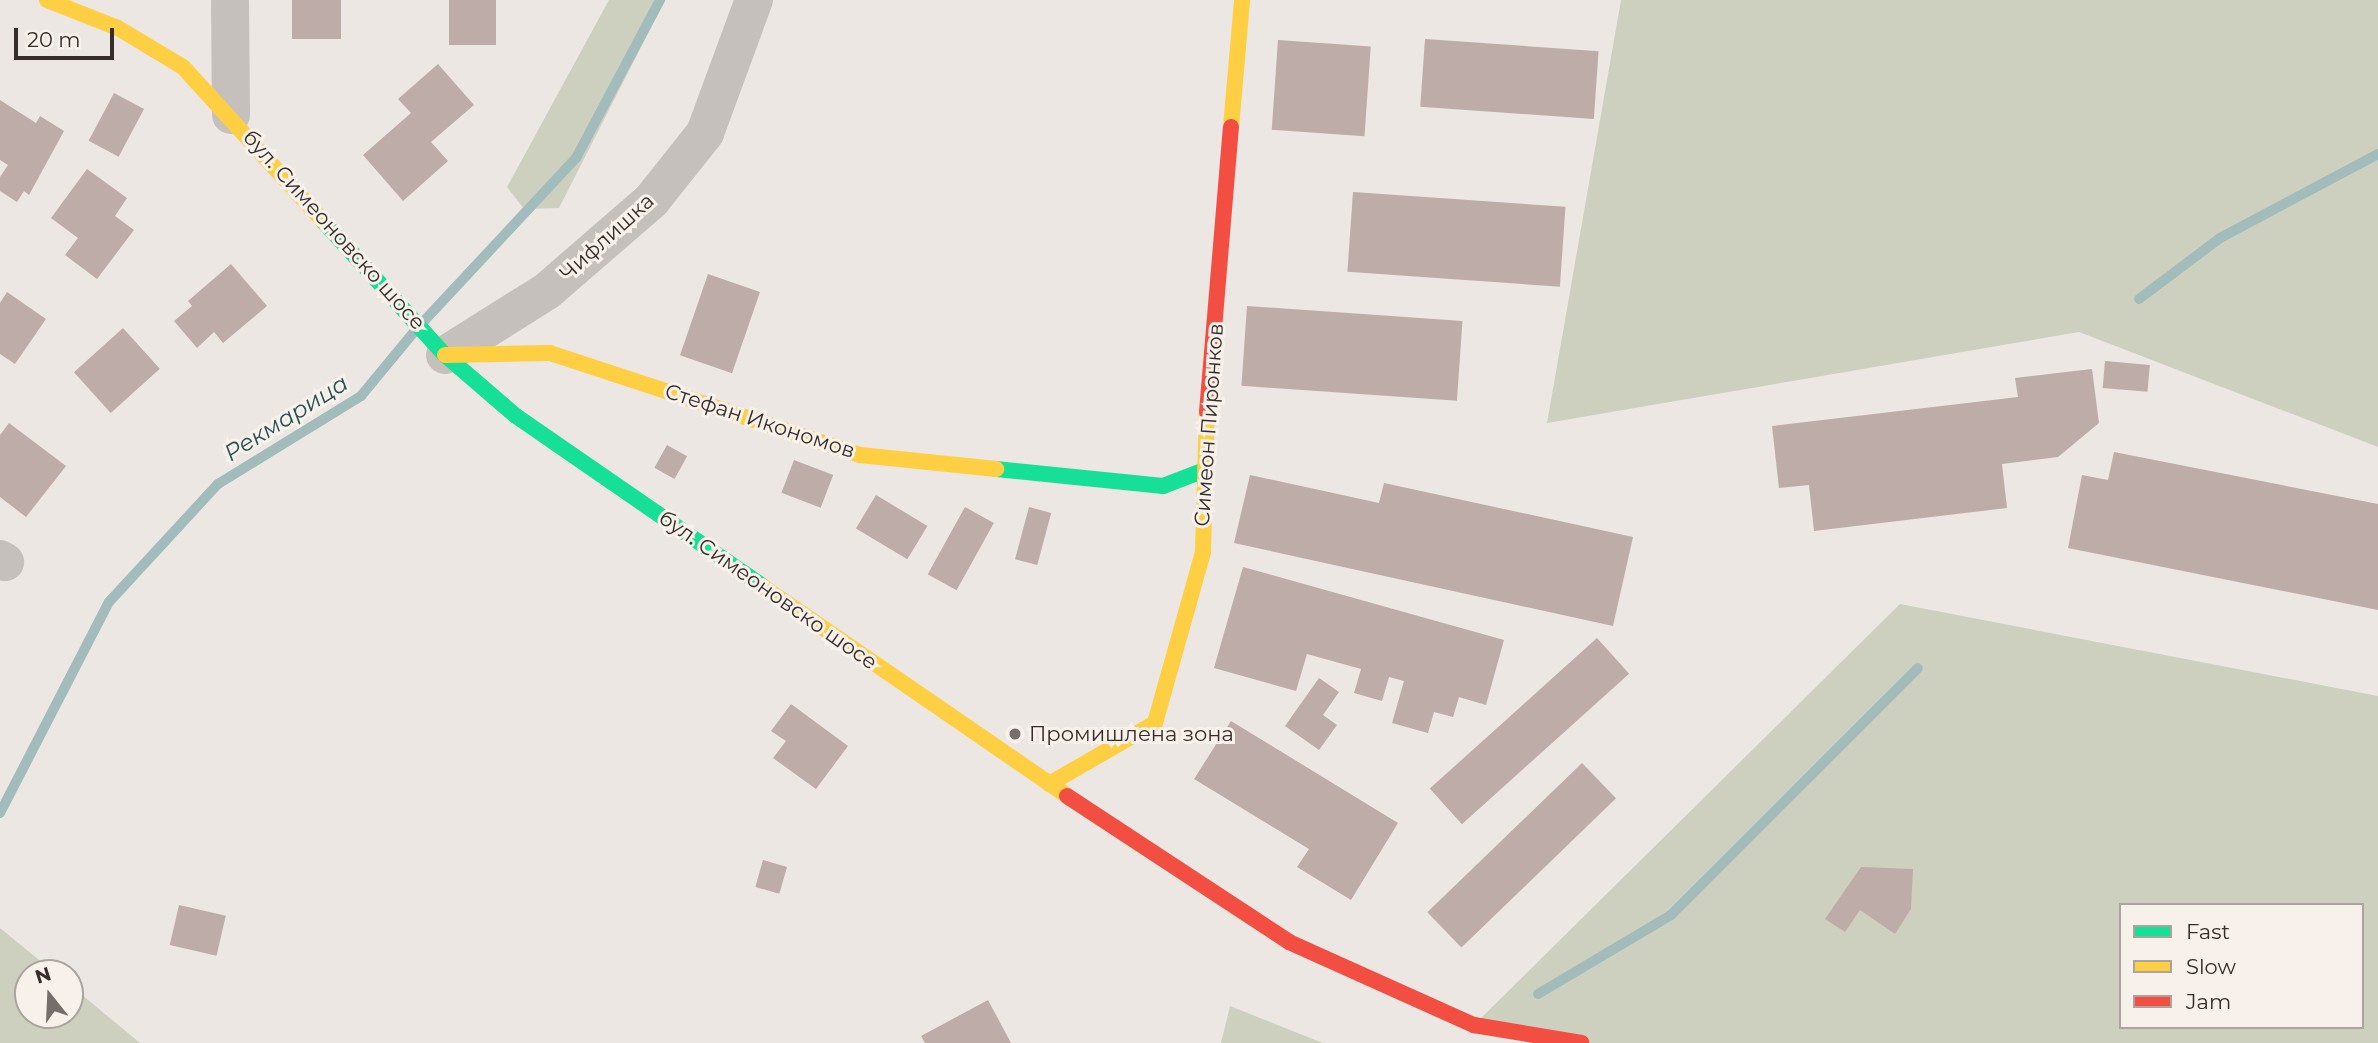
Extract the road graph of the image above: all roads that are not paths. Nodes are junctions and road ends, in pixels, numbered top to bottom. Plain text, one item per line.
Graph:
1 (47, 0) edge
2 (230, 0) edge
3 (754, 0) edge
4 (1242, 0) edge
5 (231, 115) junction
6 (440, 349) junction
7 (1202, 471) junction
8 (1049, 784) junction
9 (1582, 1043) edge

1 - 5 street, бул. Симеоновско шосе
2 - 5 street
3 - 6 street, Чифлишка
4 - 7 street, Симеон Пиронков
5 - 6 street, бул. Симеоновско шосе
6 - 7 street, Стефан Икономов
6 - 8 street, бул. Симеоновско шосе
7 - 8 street, Симеон Пиронков
8 - 9 street, бул. Симеоновско шосе

